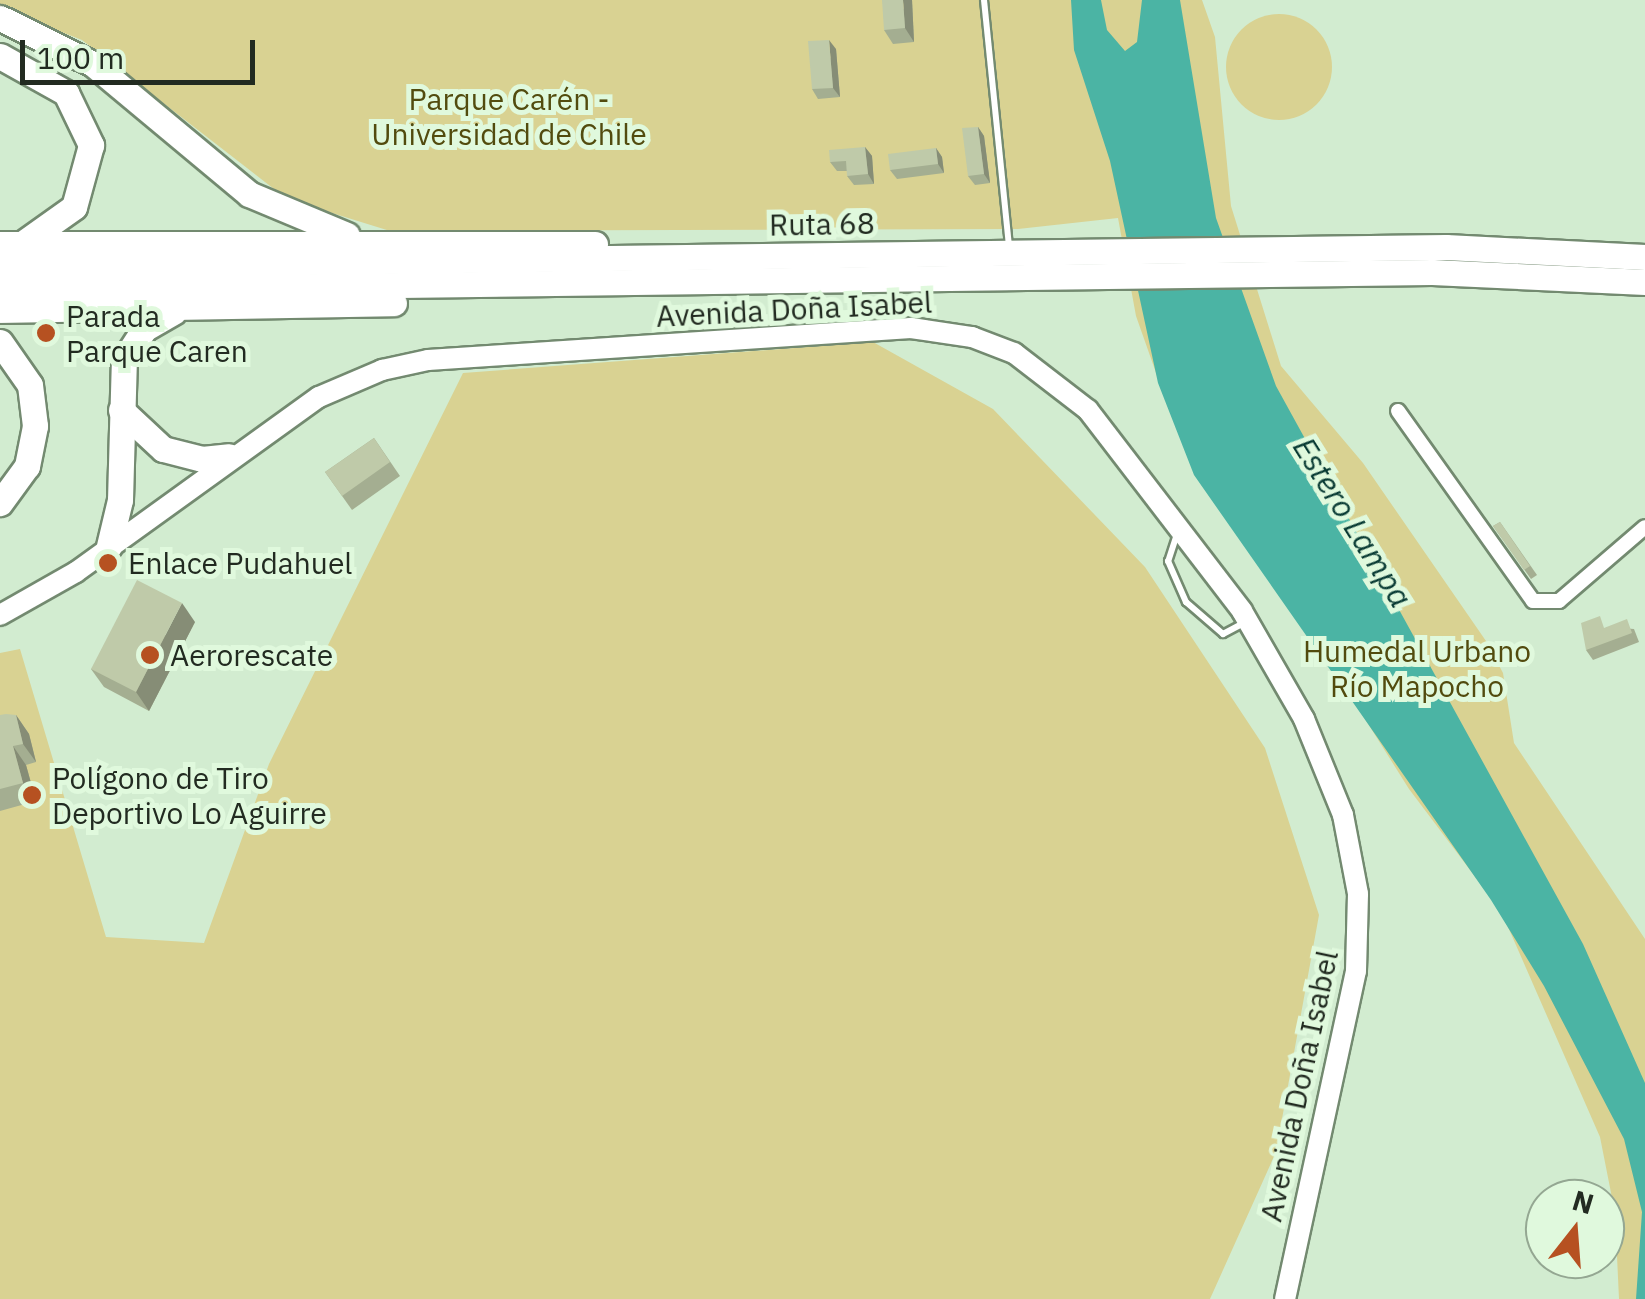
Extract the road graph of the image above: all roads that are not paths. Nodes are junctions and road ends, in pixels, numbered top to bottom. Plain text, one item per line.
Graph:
1 (984, 0) edge
2 (0, 18) edge
3 (0, 56) edge
4 (376, 242) junction
5 (9, 244) edge
6 (1009, 253) junction
7 (726, 258) junction
8 (1645, 258) edge
9 (1289, 260) junction
10 (1120, 263) junction
11 (0, 266) edge
12 (1645, 282) edge
13 (553, 285) junction
14 (0, 290) edge
15 (182, 308) junction
16 (0, 310) edge
17 (0, 342) edge
18 (122, 410) junction
19 (1398, 411) dead end
20 (229, 456) junction
21 (0, 502) edge
22 (1645, 528) edge
23 (1179, 530) junction
24 (109, 546) junction
25 (0, 614) edge
26 (1248, 620) junction
27 (1285, 1299) edge

1 - 6 lane
2 - 4 highway
3 - 5 highway
4 - 5 highway
4 - 7 highway
6 - 7 highway, Ruta 68
6 - 10 highway, Ruta 68
7 - 11 highway, Ruta 68
8 - 9 highway, Ruta 68
9 - 10 highway, Ruta 68
9 - 12 highway, Ruta 68
10 - 13 highway, Ruta 68
13 - 14 highway, Ruta 68
13 - 15 highway
15 - 16 highway
15 - 18 highway
17 - 21 highway
18 - 20 highway
18 - 24 highway
19 - 22 street
20 - 23 street, Avenida Doña Isabel
20 - 24 street, Avenida Doña Isabel
23 - 26 street, Avenida Doña Isabel
23 - 26 lane
24 - 25 street, Avenida Doña Isabel
26 - 27 street, Avenida Doña Isabel

